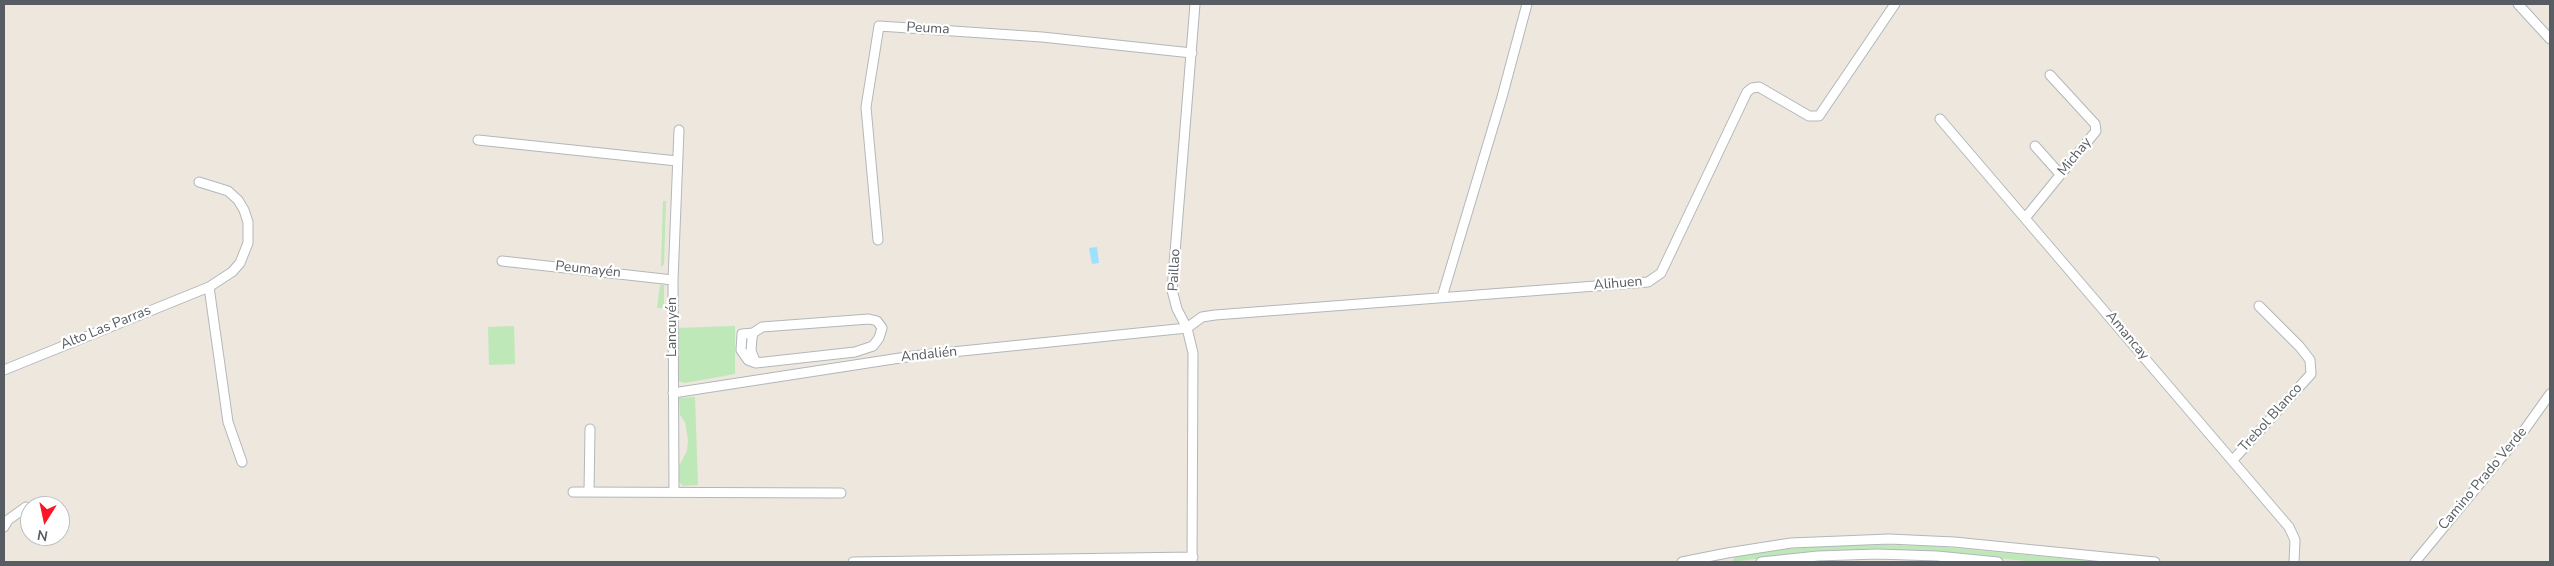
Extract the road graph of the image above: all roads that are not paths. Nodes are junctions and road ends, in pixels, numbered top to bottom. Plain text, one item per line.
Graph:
1 (1195, 4) edge
2 (1527, 4) edge
3 (1895, 4) edge
4 (2518, 4) edge
5 (2550, 39) edge
6 (1192, 53) junction
7 (2050, 75) dead end
8 (1940, 119) dead end
9 (679, 130) dead end
10 (478, 140) dead end
11 (2035, 146) dead end
12 (678, 161) junction
13 (2060, 174) junction
14 (199, 182) dead end
15 (2026, 217) junction
16 (878, 240) dead end
17 (502, 261) dead end
18 (673, 280) junction
19 (209, 287) junction
20 (1442, 297) junction
21 (2259, 306) dead end
22 (1187, 328) junction
23 (877, 341) junction
24 (880, 361) junction
25 (4, 370) edge
26 (673, 393) junction
27 (2550, 394) edge
28 (590, 429) dead end
29 (2233, 460) junction
30 (242, 462) dead end
31 (574, 492) dead end
32 (589, 492) junction
33 (674, 492) junction
34 (841, 493) dead end
35 (20, 511) edge
36 (4, 527) edge
37 (1727, 552) junction
38 (1192, 560) edge
39 (853, 562) edge
40 (1682, 562) edge
41 (1727, 562) edge
42 (1761, 562) edge
43 (1998, 562) edge
44 (2155, 562) edge
45 (2294, 562) edge
46 (2416, 562) edge

1 - 6 street, Paillao
2 - 20 street
3 - 20 street, Alihuen
4 - 5 street
6 - 16 street, Peuma
6 - 22 street, Paillao
7 - 13 street, Michay
8 - 15 street, Amancay
9 - 12 street, Lancuyén
10 - 12 street
11 - 13 street
12 - 18 street, Lancuyén
13 - 15 street, Michay
14 - 19 street, Alto Las Parras
15 - 29 street, Amancay
17 - 18 street, Peumayén
18 - 26 street, Lancuyén
19 - 25 street, Alto Las Parras
19 - 30 street
20 - 22 street, Alihuen
21 - 29 street, Trebol Blanco
22 - 24 street, Andalién
22 - 38 street, Paillao
23 - 23 street
23 - 24 street
24 - 26 street, Andalién
26 - 33 street, Lancuyén
27 - 46 street, Camino Prado Verde
28 - 32 street
29 - 45 street, Amancay
31 - 32 street
32 - 33 street
33 - 34 street
35 - 36 street
37 - 40 street
37 - 41 street
37 - 44 street
38 - 39 street
42 - 43 street

